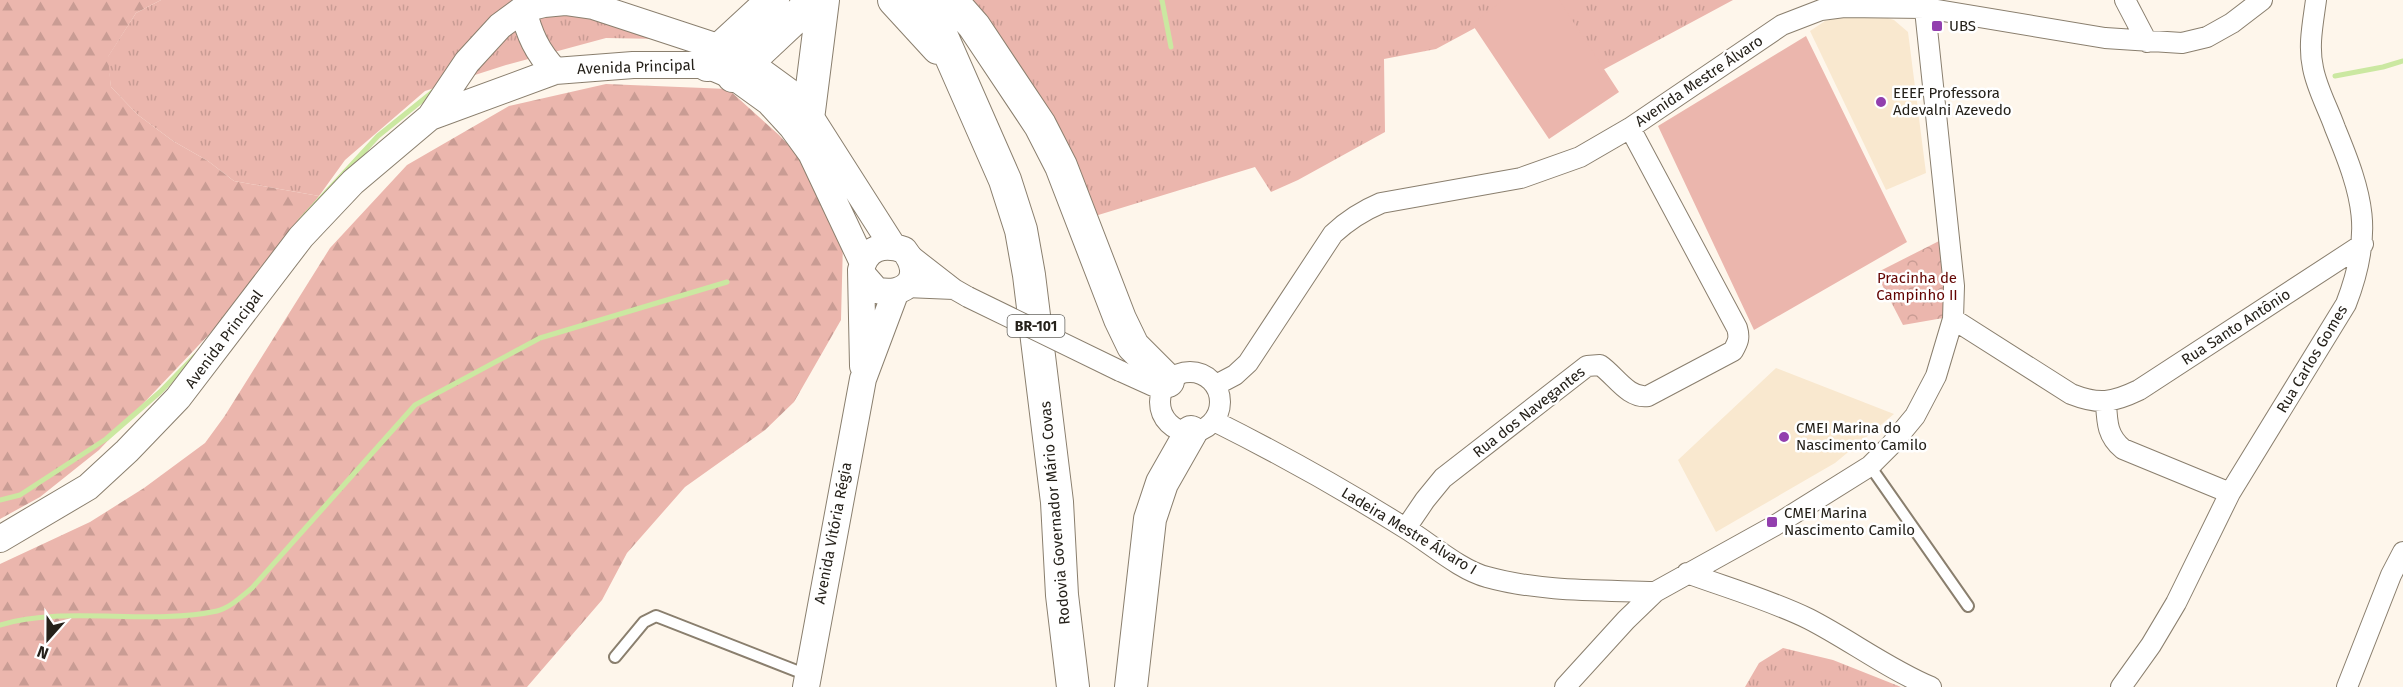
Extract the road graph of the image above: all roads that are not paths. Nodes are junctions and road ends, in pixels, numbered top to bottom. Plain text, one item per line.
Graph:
1 (773, 0) edge
2 (814, 0) edge
3 (823, 0) edge
4 (894, 0) edge
5 (926, 0) edge
6 (951, 0) edge
7 (2125, 0) edge
8 (2262, 0) edge
9 (2316, 0) edge
10 (591, 3) edge
11 (522, 4) edge
12 (1924, 4) edge
13 (2147, 42) junction
14 (727, 63) junction
15 (957, 69) junction
16 (555, 71) junction
17 (809, 111) junction
18 (430, 117) junction
19 (1630, 128) junction
20 (2363, 244) junction
21 (898, 248) junction
22 (862, 268) junction
23 (901, 290) junction
24 (961, 293) junction
25 (1953, 319) junction
26 (863, 378) junction
27 (1165, 385) junction
28 (1216, 385) junction
29 (2106, 402) junction
30 (1203, 427) junction
31 (1870, 466) junction
32 (2230, 493) junction
33 (1406, 528) junction
34 (0, 540) edge
35 (2403, 552) edge
36 (1688, 573) junction
37 (1655, 592) junction
38 (1968, 606) dead end
39 (615, 657) dead end
40 (806, 681) edge
41 (1073, 687) edge
42 (1131, 687) edge
43 (1565, 687) edge
44 (1931, 687) edge
45 (2121, 687) edge
46 (2346, 687) edge

1 - 14 main road
2 - 14 main road
3 - 17 main road
4 - 15 main road
5 - 15 main road, Rodovia Governador Mário Covas / BR-101
6 - 27 main road
7 - 13 street
8 - 13 street, Avenida Mestre Álvaro
9 - 20 street, Rua Carlos Gomes
10 - 11 street, Avenida Principal
10 - 14 street, Avenida Principal
11 - 16 street
11 - 18 street, Avenida Principal
12 - 13 street, Avenida Mestre Álvaro
12 - 19 street, Avenida Mestre Álvaro
12 - 25 street
14 - 16 street, Avenida Principal
14 - 17 street
14 - 22 street
15 - 41 main road, Rodovia Governador Mário Covas / BR-101
16 - 18 street, Avenida Principal
17 - 21 street
18 - 34 street, Avenida Principal
19 - 28 street, Avenida Mestre Álvaro
19 - 33 street, Rua dos Navegantes
20 - 29 street, Rua Santo Antônio
20 - 32 street, Rua Carlos Gomes
21 - 22 street
21 - 23 street
21 - 24 street
22 - 23 street
22 - 26 street, Avenida Vitória Régia
23 - 24 street
23 - 26 street, Avenida Vitória Régia
24 - 27 street, bridge
25 - 29 street
25 - 31 street
26 - 40 street, Avenida Vitória Régia
27 - 28 street
27 - 30 street
28 - 30 street
29 - 32 street
30 - 33 street, Ladeira Mestre Álvaro I
30 - 42 main road
31 - 36 street
31 - 38 lane
32 - 45 street, Rua Carlos Gomes
33 - 37 street, Ladeira Mestre Álvaro I
35 - 46 street
36 - 37 street
36 - 44 street
37 - 43 street
39 - 40 lane

